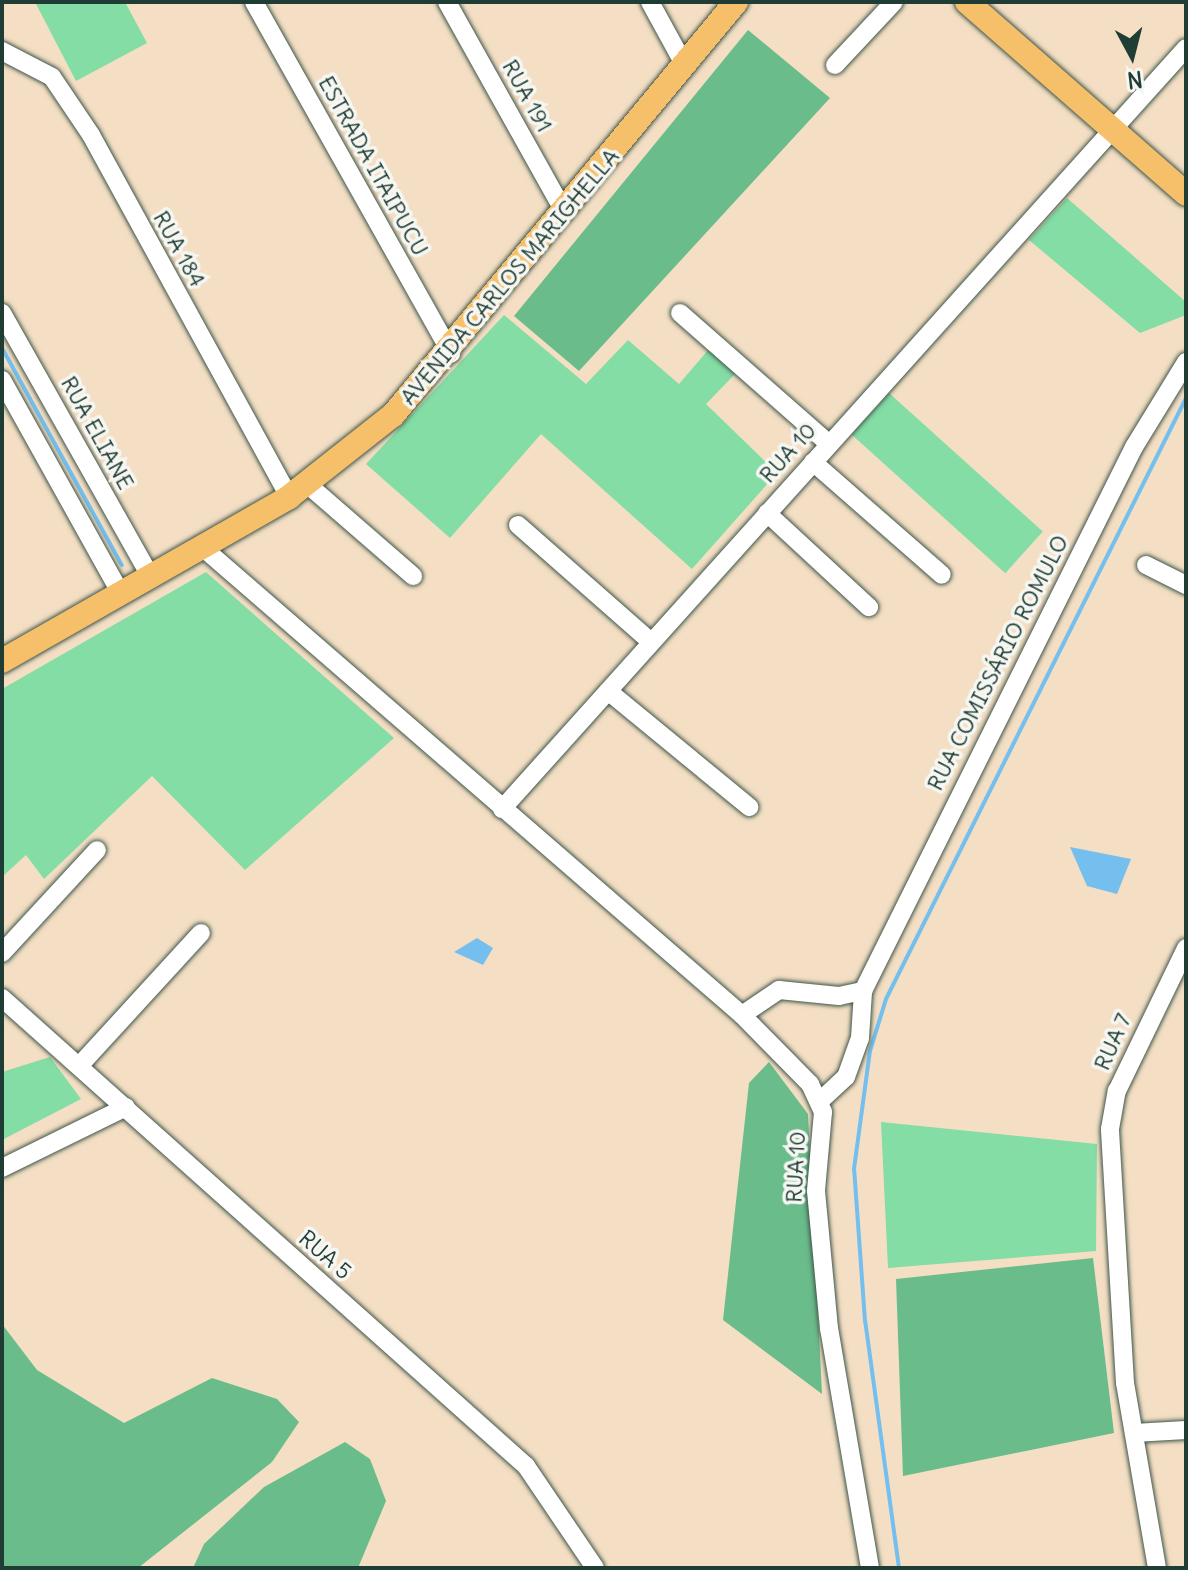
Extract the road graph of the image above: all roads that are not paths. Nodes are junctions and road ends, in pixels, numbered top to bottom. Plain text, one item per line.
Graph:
1 (254, 2) edge
2 (447, 2) edge
3 (650, 2) edge
4 (736, 2) edge
5 (894, 2) edge
6 (967, 2) edge
7 (1186, 48) edge
8 (2, 51) edge
9 (835, 65) dead end
10 (685, 66) junction
11 (1112, 131) junction
12 (1186, 194) edge
13 (565, 213) junction
14 (2, 313) edge
15 (680, 313) dead end
16 (451, 353) junction
17 (1186, 362) edge
18 (2, 380) edge
19 (829, 444) junction
20 (813, 462) junction
21 (297, 490) junction
22 (767, 513) junction
23 (518, 525) dead end
24 (201, 546) junction
25 (1146, 565) dead end
26 (942, 575) dead end
27 (413, 576) dead end
28 (151, 577) junction
29 (1186, 585) edge
30 (121, 594) junction
31 (869, 607) dead end
32 (650, 641) junction
33 (2, 661) edge
34 (608, 691) junction
35 (749, 807) dead end
36 (502, 809) junction
37 (97, 850) dead end
38 (201, 933) dead end
39 (1186, 948) edge
40 (2, 953) edge
41 (863, 991) junction
42 (2, 998) edge
43 (742, 1015) junction
44 (80, 1065) junction
45 (820, 1101) junction
46 (126, 1107) junction
47 (2, 1168) edge
48 (1186, 1430) edge
49 (1134, 1433) junction
50 (595, 1568) edge
51 (870, 1568) edge
52 (1157, 1568) edge

1 - 16 street, ESTRADA ITAIPUCU
2 - 13 street, RUA 191
3 - 10 street
4 - 10 main road, AVENIDA CARLOS MARIGHELLA
5 - 9 street
6 - 11 main road
7 - 11 street
8 - 21 street, RUA 184
10 - 13 main road, AVENIDA CARLOS MARIGHELLA
11 - 12 main road
11 - 19 street, RUA 10
13 - 16 main road, AVENIDA CARLOS MARIGHELLA
14 - 28 street, RUA ELIANE
15 - 19 street
16 - 21 main road, AVENIDA CARLOS MARIGHELLA
17 - 41 street, RUA COMISSÁRIO ROMULO
18 - 30 street
19 - 20 street, RUA 10
20 - 22 street, RUA 10
20 - 26 street
21 - 24 main road, AVENIDA CARLOS MARIGHELLA
21 - 27 street
22 - 31 street
22 - 32 street, RUA 10
23 - 32 street
24 - 28 main road, AVENIDA CARLOS MARIGHELLA
24 - 36 street, RUA 10
25 - 29 street
28 - 30 main road, AVENIDA CARLOS MARIGHELLA
30 - 33 main road, AVENIDA CARLOS MARIGHELLA
32 - 34 street, RUA 10
34 - 35 street
34 - 36 street, RUA 10
36 - 43 street, RUA 10
37 - 40 street
38 - 44 street
39 - 49 street, RUA 7
41 - 43 street
41 - 45 street, RUA COMISSÁRIO ROMULO
42 - 44 street, RUA 5
43 - 45 street, RUA 10
44 - 46 street, RUA 5
45 - 51 street, RUA 10
46 - 47 street
46 - 50 street, RUA 5
48 - 49 street
49 - 52 street, RUA 7

